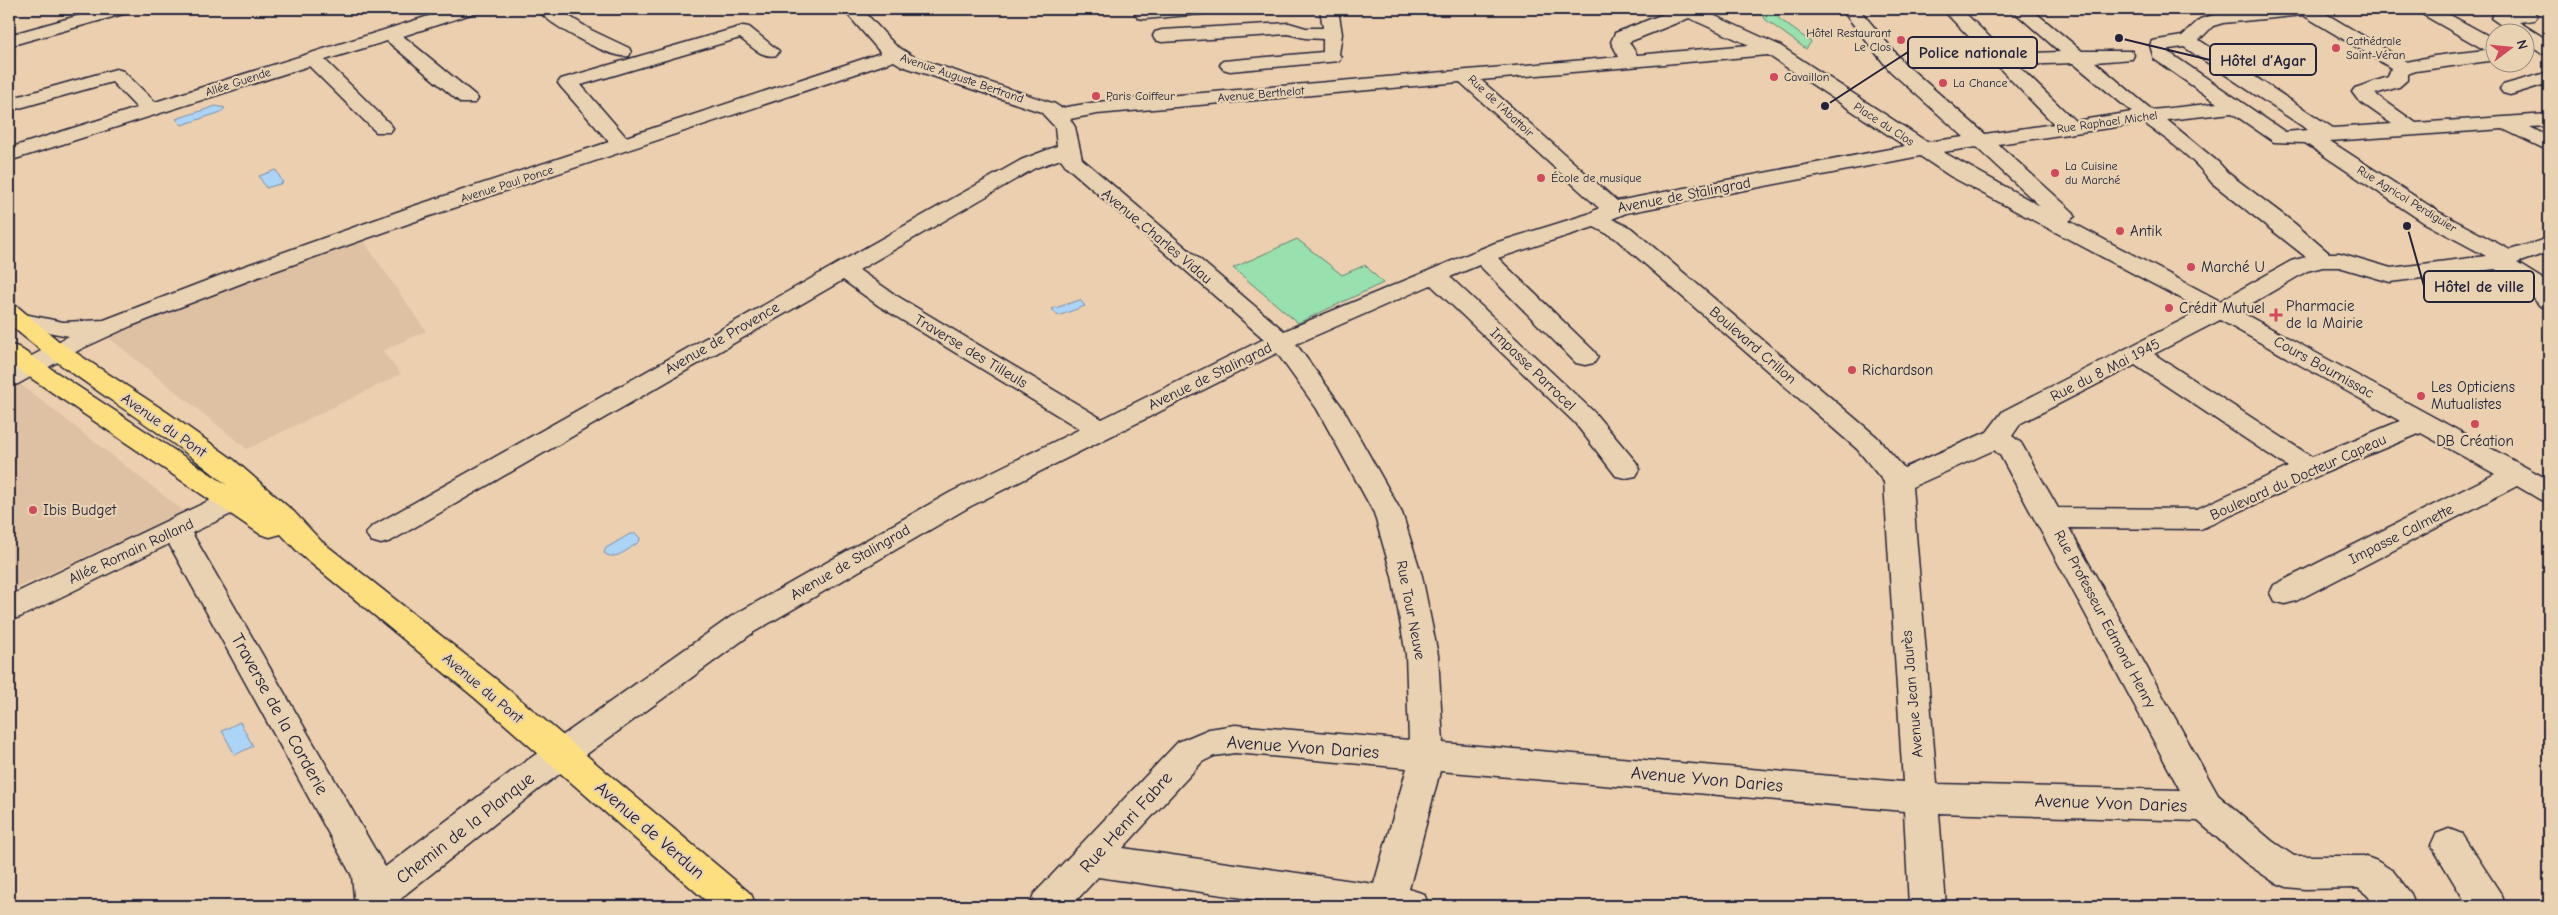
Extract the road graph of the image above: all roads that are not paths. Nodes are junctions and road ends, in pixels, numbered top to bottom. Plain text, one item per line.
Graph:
1 (121, 9) edge
2 (468, 9) edge
3 (546, 9) edge
4 (852, 9) edge
5 (1201, 9) edge
6 (1328, 9) edge
7 (1850, 9) edge
8 (1951, 9) edge
9 (2020, 9) edge
10 (2192, 9) edge
11 (2306, 9) edge
12 (2426, 9) edge
13 (1690, 10) edge
14 (2276, 10) edge
15 (1144, 14) dead end
16 (2208, 22) junction
17 (389, 33) junction
18 (1333, 34) junction
19 (1162, 36) dead end
20 (2536, 37) edge
21 (9, 41) edge
22 (2187, 41) junction
23 (2486, 42) edge
24 (2549, 48) edge
25 (1772, 49) junction
26 (622, 52) dead end
27 (770, 52) dead end
28 (894, 55) junction
29 (2125, 55) dead end
30 (2486, 55) edge
31 (2549, 56) edge
32 (1332, 57) junction
33 (2077, 57) junction
34 (2536, 57) edge
35 (312, 58) junction
36 (1631, 60) junction
37 (2003, 60) junction
38 (1230, 65) dead end
39 (2404, 68) junction
40 (2536, 70) edge
41 (1464, 75) junction
42 (2549, 77) edge
43 (1338, 88) junction
44 (2510, 89) dead end
45 (468, 99) dead end
46 (9, 106) edge
47 (2234, 107) junction
48 (151, 110) junction
49 (1058, 115) junction
50 (2148, 116) junction
51 (2549, 120) edge
52 (2506, 123) junction
53 (2070, 127) junction
54 (383, 128) dead end
55 (2412, 129) junction
56 (2318, 135) junction
57 (1981, 140) junction
58 (2549, 145) edge
59 (623, 146) junction
60 (1922, 149) junction
61 (1067, 150) junction
62 (9, 155) edge
63 (1605, 214) junction
64 (2097, 245) junction
65 (2549, 245) edge
66 (1483, 256) junction
67 (2508, 258) junction
68 (2323, 260) junction
69 (842, 269) junction
70 (1434, 275) junction
71 (2544, 279) edge
72 (2549, 301) edge
73 (2220, 310) junction
74 (14, 316) edge
75 (122, 321) junction
76 (1282, 341) junction
77 (9, 352) edge
78 (57, 352) junction
79 (2136, 354) junction
80 (1585, 357) dead end
81 (20, 373) edge
82 (2423, 422) junction
83 (1101, 430) junction
84 (1997, 438) junction
85 (2310, 468) junction
86 (1626, 469) dead end
87 (2518, 474) junction
88 (1898, 482) junction
89 (2549, 491) edge
90 (242, 497) junction
91 (2050, 518) junction
92 (176, 530) junction
93 (381, 534) dead end
94 (2285, 593) dead end
95 (9, 609) edge
96 (1209, 743) joint
97 (561, 754) junction
98 (1427, 756) junction
99 (1920, 798) junction
100 (2206, 806) junction
101 (2450, 845) dead end
102 (1092, 860) junction
103 (374, 904) edge
104 (1395, 905) edge
105 (738, 906) edge
106 (1047, 906) edge
107 (1927, 906) edge
108 (2398, 906) edge
109 (2488, 906) edge

1 - 21 street
2 - 17 street, Allée Guende
3 - 26 street
4 - 28 street, Avenue Auguste Bertrand
5 - 15 street
6 - 18 street
7 - 57 street
8 - 37 street
9 - 33 street
10 - 16 street
11 - 14 street
11 - 39 street
12 - 23 street
13 - 25 street, Place du Clos
13 - 36 street
14 - 16 street
16 - 22 street
17 - 35 street, Allée Guende
17 - 45 street
18 - 19 street
18 - 32 street
20 - 24 street
22 - 47 street
22 - 56 street, Rue Agricol Perdiguier
25 - 36 street, Rue de l'Abattoir
25 - 60 street, Place du Clos
27 - 59 street
28 - 49 street, Avenue Auguste Bertrand
28 - 59 street, Avenue Paul Ponce
29 - 33 street
30 - 39 street
31 - 34 street
32 - 38 street
32 - 43 street
33 - 37 street
33 - 50 street
35 - 48 street, Allée Guende
35 - 54 street
36 - 41 street, Rue de l'Abattoir
37 - 53 street
39 - 55 street
40 - 42 street
41 - 43 street, Avenue Berthelot
41 - 63 street, Rue de l'Abattoir
42 - 44 street
43 - 49 street, Avenue Berthelot
46 - 48 street
47 - 50 street, Rue Raphael Michel
47 - 56 street
48 - 62 street, Allée Guende
49 - 61 street, Avenue Charles Vidau
50 - 53 street, Rue Raphael Michel
50 - 68 street
51 - 52 street
52 - 55 street
52 - 58 street
53 - 57 street, Rue Raphael Michel
55 - 56 street
56 - 67 street, Rue Agricol Perdiguier
57 - 60 street, Place du Clos
57 - 64 street, Cours Bournissac
59 - 75 street, Avenue Paul Ponce
60 - 63 street, Avenue de Stalingrad
60 - 64 street, Cours Bournissac
61 - 69 street, Avenue de Provence
61 - 76 street, Avenue Charles Vidau
63 - 66 street, Avenue de Stalingrad
63 - 88 street, Boulevard Crillon
64 - 73 street, Cours Bournissac
65 - 67 street, Rue du 8 Mai 1945
66 - 70 street, Avenue de Stalingrad
66 - 80 street
67 - 68 street, Rue du 8 Mai 1945
67 - 71 street, Rue Agricol Perdiguier
68 - 73 street, Rue du 8 Mai 1945
69 - 83 street, Traverse des Tilleuls
69 - 93 street, Avenue de Provence
70 - 76 street, Avenue de Stalingrad
70 - 86 street, Impasse Parrocel
71 - 72 street, Rue Agricol Perdiguier
73 - 79 street, Rue du 8 Mai 1945
73 - 82 street, Cours Bournissac
74 - 75 street, Avenue Paul Ponce
74 - 78 main road, Avenue du Pont
75 - 78 street, Avenue Paul Ponce
76 - 83 street, Avenue de Stalingrad
76 - 98 street, Rue Tour Neuve
77 - 81 main road, Avenue du Pont
78 - 81 street, Avenue Paul Ponce
78 - 90 main road, Avenue du Pont
79 - 84 street, Rue du 8 Mai 1945
79 - 85 street
81 - 90 main road, Avenue du Pont
82 - 85 street, Boulevard du Docteur Capeau
82 - 87 street, Cours Bournissac
83 - 97 street, Avenue de Stalingrad
84 - 88 street
84 - 91 street, Rue Professeur Edmond Henry
85 - 91 street, Boulevard du Docteur Capeau
87 - 89 street, Cours Bournissac
87 - 94 street, Impasse Calmette
88 - 99 street, Avenue Jean Jaurès
90 - 92 street, Allée Romain Rolland
90 - 97 main road, Avenue du Pont
91 - 100 street, Rue Professeur Edmond Henry
92 - 95 street, Allée Romain Rolland
92 - 103 street, Traverse de la Corderie
96 - 98 street, Avenue Yvon Daries
96 - 102 street, Rue Henri Fabre
97 - 103 street, Chemin de la Planque
97 - 105 main road, Avenue de Verdun
98 - 99 street, Avenue Yvon Daries
98 - 104 street, Rue Tour Neuve
99 - 100 street, Avenue Yvon Daries
99 - 107 street, Avenue Jean Jaurès
100 - 108 street
101 - 109 street
102 - 104 street
102 - 106 street, Rue Henri Fabre

